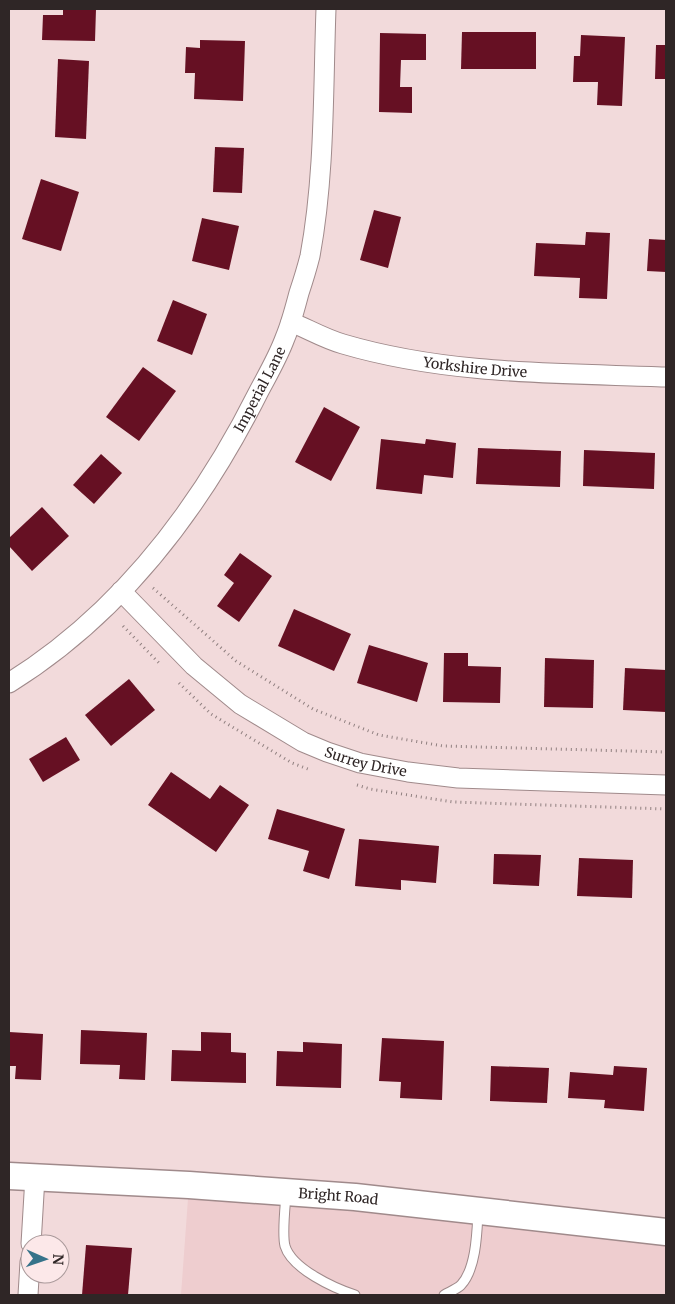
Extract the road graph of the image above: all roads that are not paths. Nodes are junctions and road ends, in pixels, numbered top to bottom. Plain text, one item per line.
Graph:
1 (326, 9) edge
2 (291, 322) junction
3 (666, 377) edge
4 (121, 592) junction
5 (9, 683) edge
6 (666, 785) edge
7 (9, 1176) edge
8 (35, 1177) junction
9 (286, 1192) junction
10 (478, 1210) junction
11 (666, 1232) edge
12 (32, 1234) edge
13 (355, 1295) edge
14 (444, 1295) edge

1 - 2 street, Imperial Lane
2 - 3 street, Yorkshire Drive
2 - 4 street, Imperial Lane
4 - 5 street, Imperial Lane
4 - 6 street, Surrey Drive
7 - 8 main road, Bright Road
8 - 9 main road, Bright Road
8 - 12 street
9 - 10 main road, Bright Road
9 - 13 lane
10 - 11 main road, Bright Road
10 - 14 lane

